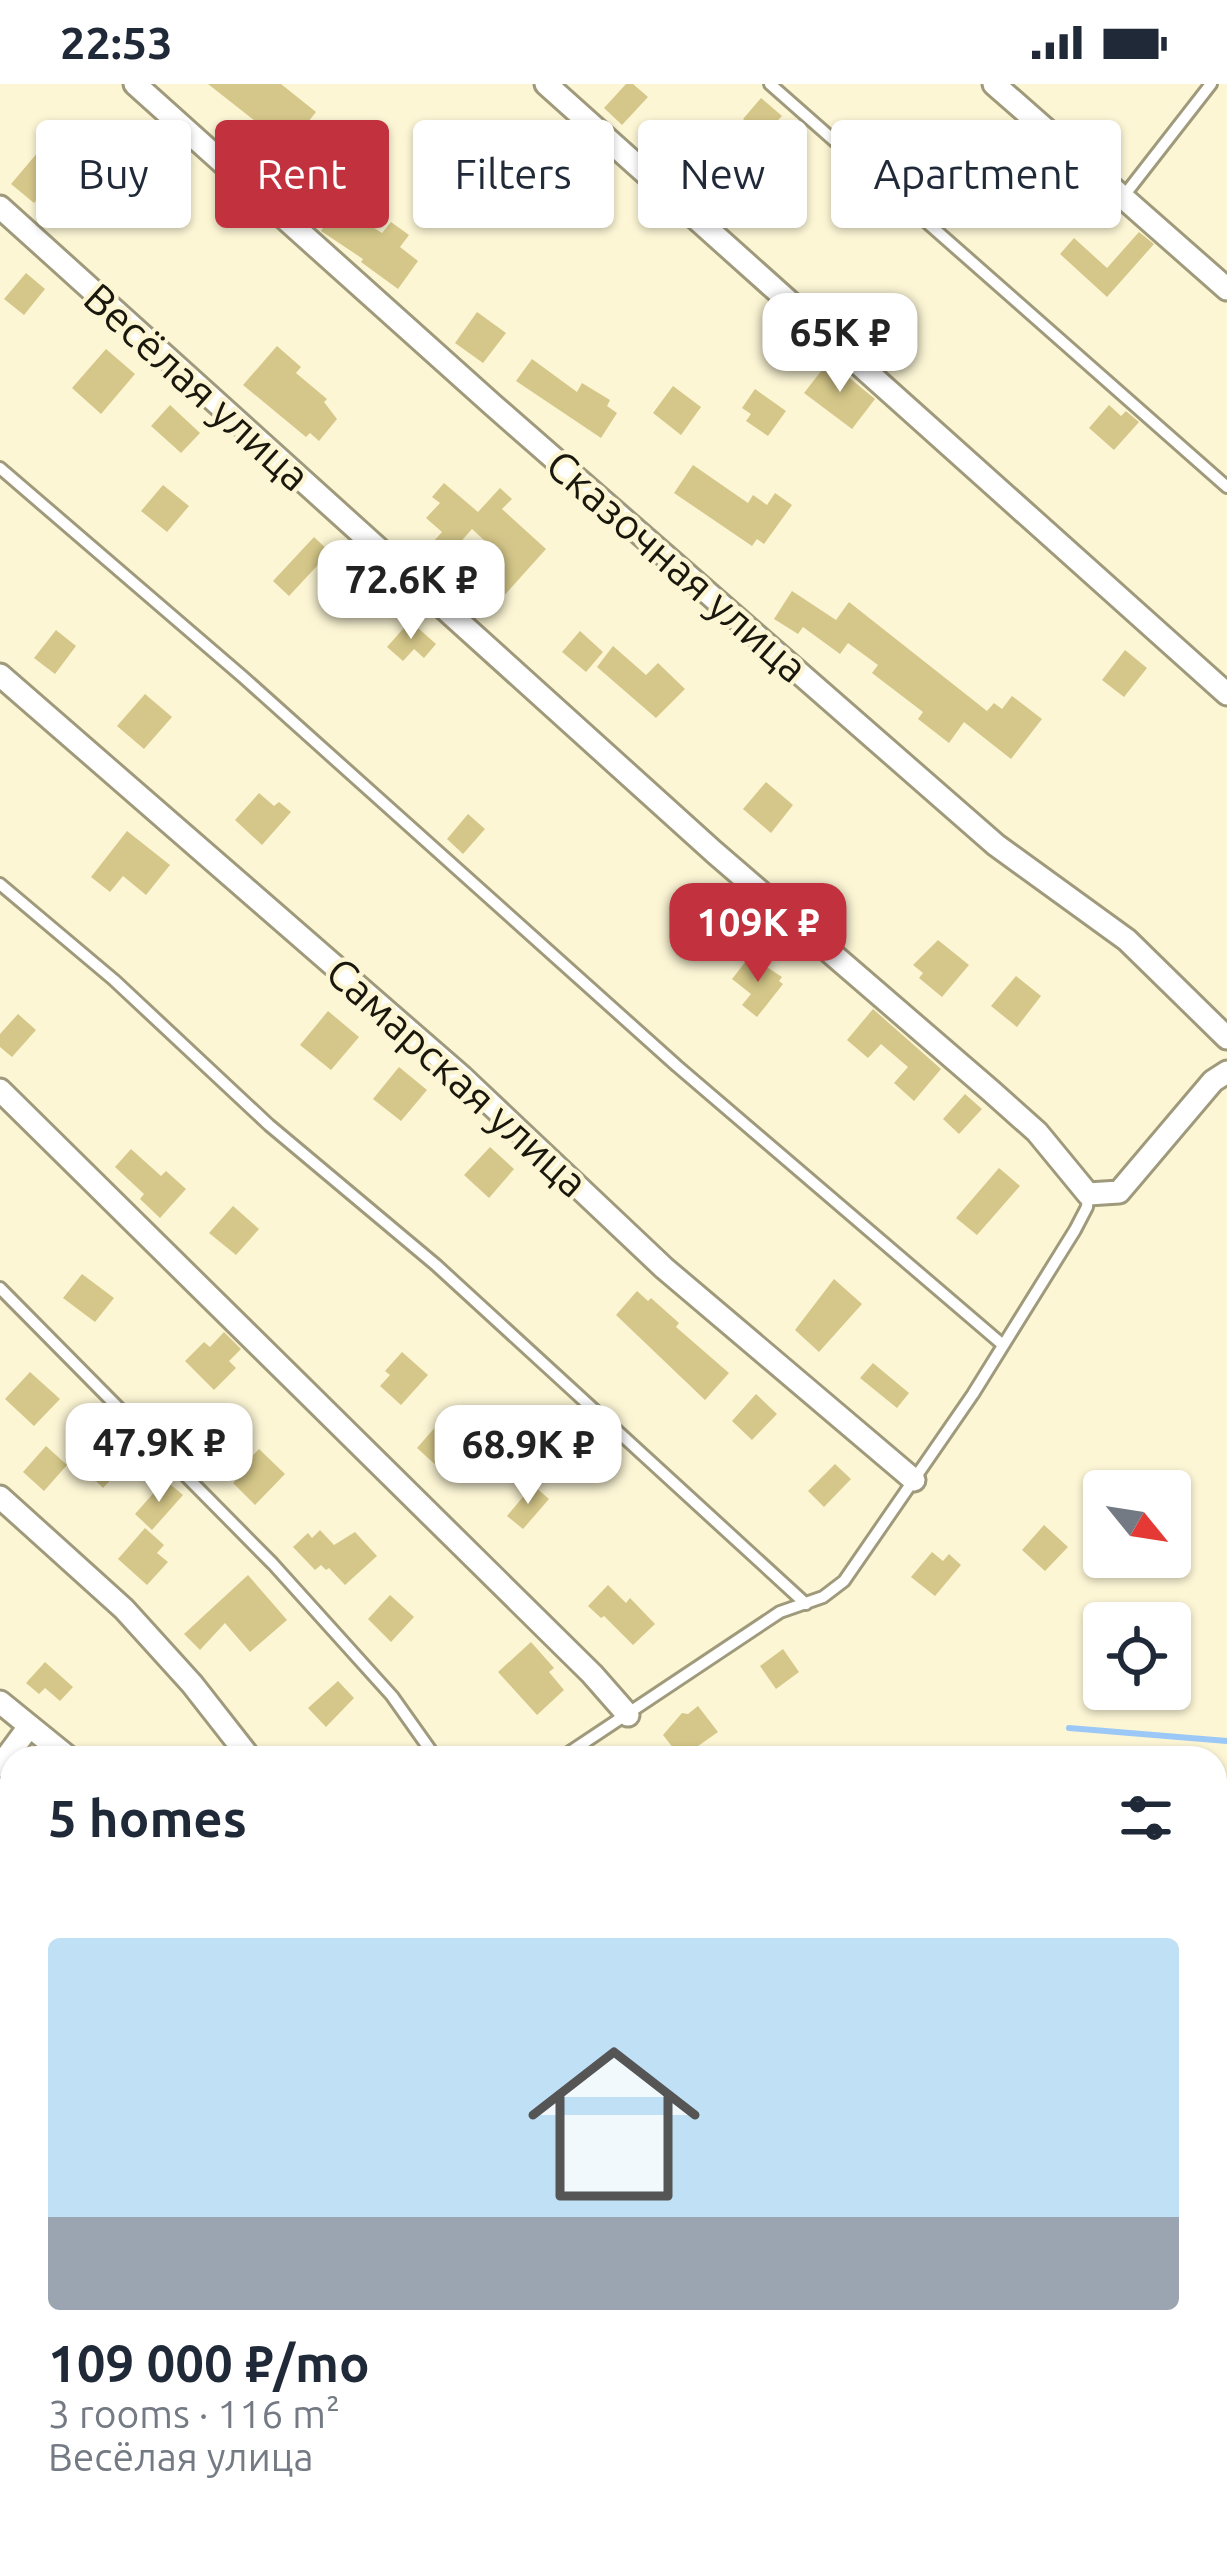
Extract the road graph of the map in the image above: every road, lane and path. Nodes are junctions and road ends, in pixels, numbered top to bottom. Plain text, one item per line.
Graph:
1 (135, 84) edge
2 (546, 84) edge
3 (770, 84) edge
4 (994, 84) edge
5 (1210, 84) edge
6 (1123, 197) junction
7 (0, 207) edge
8 (1227, 289) edge
9 (0, 468) edge
10 (1227, 487) edge
11 (0, 675) edge
12 (1227, 693) edge
13 (0, 884) edge
14 (1227, 1038) edge
15 (1227, 1072) edge
16 (0, 1090) edge
17 (1088, 1194) junction
18 (0, 1288) edge
19 (1004, 1345) junction
20 (914, 1480) junction
21 (0, 1497) edge
22 (806, 1604) junction
23 (0, 1702) edge
24 (628, 1715) junction
25 (28, 1729) junction
26 (15, 1746) edge
27 (52, 1746) edge
28 (241, 1746) edge
29 (427, 1746) edge
30 (580, 1746) edge

1 - 14 street, Сказочная улица
2 - 12 street
3 - 10 lane
4 - 6 street
5 - 6 lane
6 - 8 street
7 - 17 street, Весёлая улица
9 - 19 lane
11 - 20 street, Самарская улица
13 - 22 lane
15 - 17 street
16 - 24 street
17 - 19 lane
18 - 29 lane
19 - 20 lane
20 - 22 lane
21 - 28 street
22 - 24 lane
23 - 25 street
24 - 30 lane
25 - 26 street
25 - 27 street

